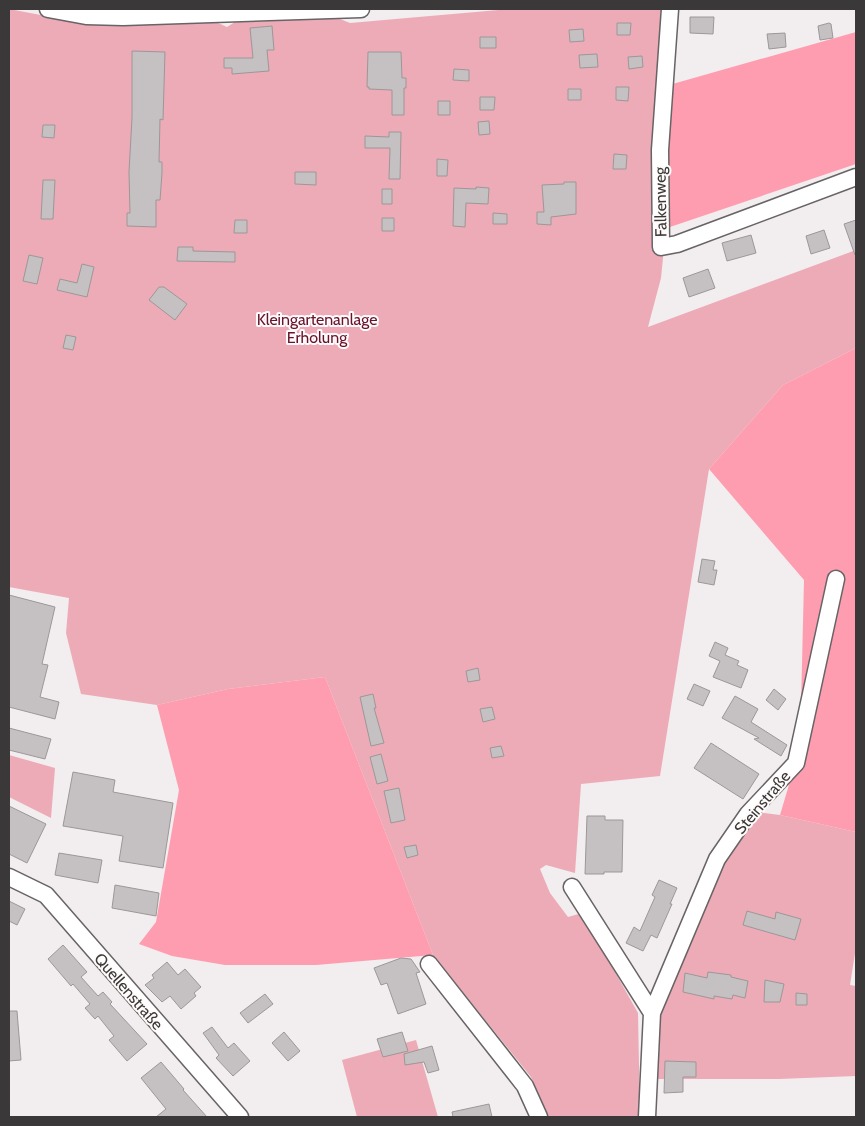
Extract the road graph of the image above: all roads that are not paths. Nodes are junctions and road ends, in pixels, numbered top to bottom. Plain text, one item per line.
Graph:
1 (361, 9) edge
2 (670, 9) edge
3 (56, 10) edge
4 (856, 177) edge
5 (836, 579) dead end
6 (9, 877) edge
7 (572, 887) dead end
8 (429, 964) dead end
9 (652, 1013) junction
10 (240, 1117) edge
11 (539, 1117) edge
12 (647, 1117) edge

1 - 3 street
2 - 4 street, Falkenweg
5 - 9 street, Steinstraße
6 - 10 street, Quellenstraße
7 - 9 street
8 - 11 street
9 - 12 street, Steinstraße

